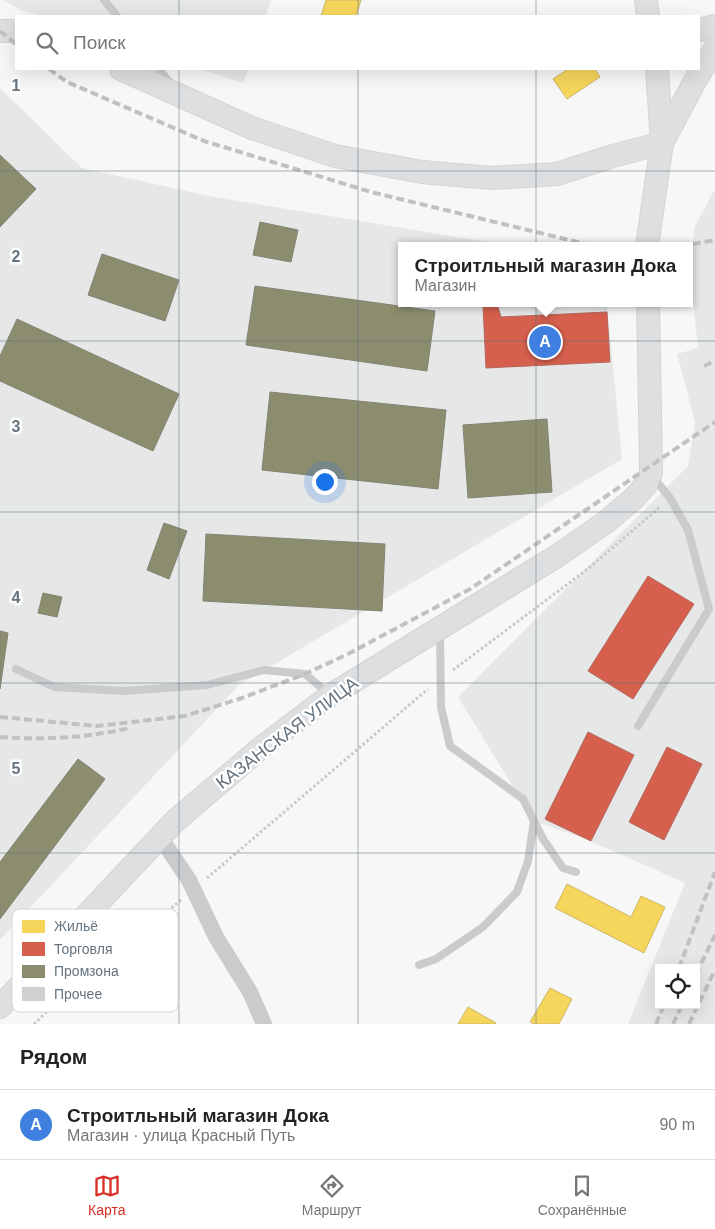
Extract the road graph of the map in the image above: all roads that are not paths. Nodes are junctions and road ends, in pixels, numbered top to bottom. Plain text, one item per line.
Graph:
1 (104, 0) edge
2 (115, 15) edge
3 (715, 26) edge
4 (700, 30) edge
5 (0, 31) edge
6 (15, 31) edge
7 (715, 49) edge
8 (123, 70) edge
9 (160, 70) edge
10 (657, 70) edge
11 (181, 96) junction
12 (662, 143) junction
13 (648, 242) edge
14 (648, 307) edge
15 (651, 470) junction
16 (440, 627) junction
17 (16, 669) dead end
18 (331, 695) junction
19 (638, 726) dead end
20 (534, 820) junction
21 (160, 837) junction
22 (576, 872) dead end
23 (92, 909) edge
24 (419, 965) dead end
25 (12, 994) edge
26 (0, 1007) edge
27 (264, 1024) edge

1 - 2 lane
3 - 4 main road
5 - 6 main road
7 - 12 main road
8 - 11 main road
9 - 11 lane
10 - 12 main road
11 - 12 main road
12 - 13 main road
14 - 15 main road
15 - 16 main road, КАЗАНСКАЯ УЛИЦА
15 - 19 lane
16 - 18 main road, КАЗАНСКАЯ УЛИЦА
16 - 20 lane
17 - 18 lane
18 - 21 main road, КАЗАНСКАЯ УЛИЦА
20 - 22 lane
20 - 24 lane
21 - 23 main road, КАЗАНСКАЯ УЛИЦА
21 - 27 street
25 - 26 main road, КАЗАНСКАЯ УЛИЦА

